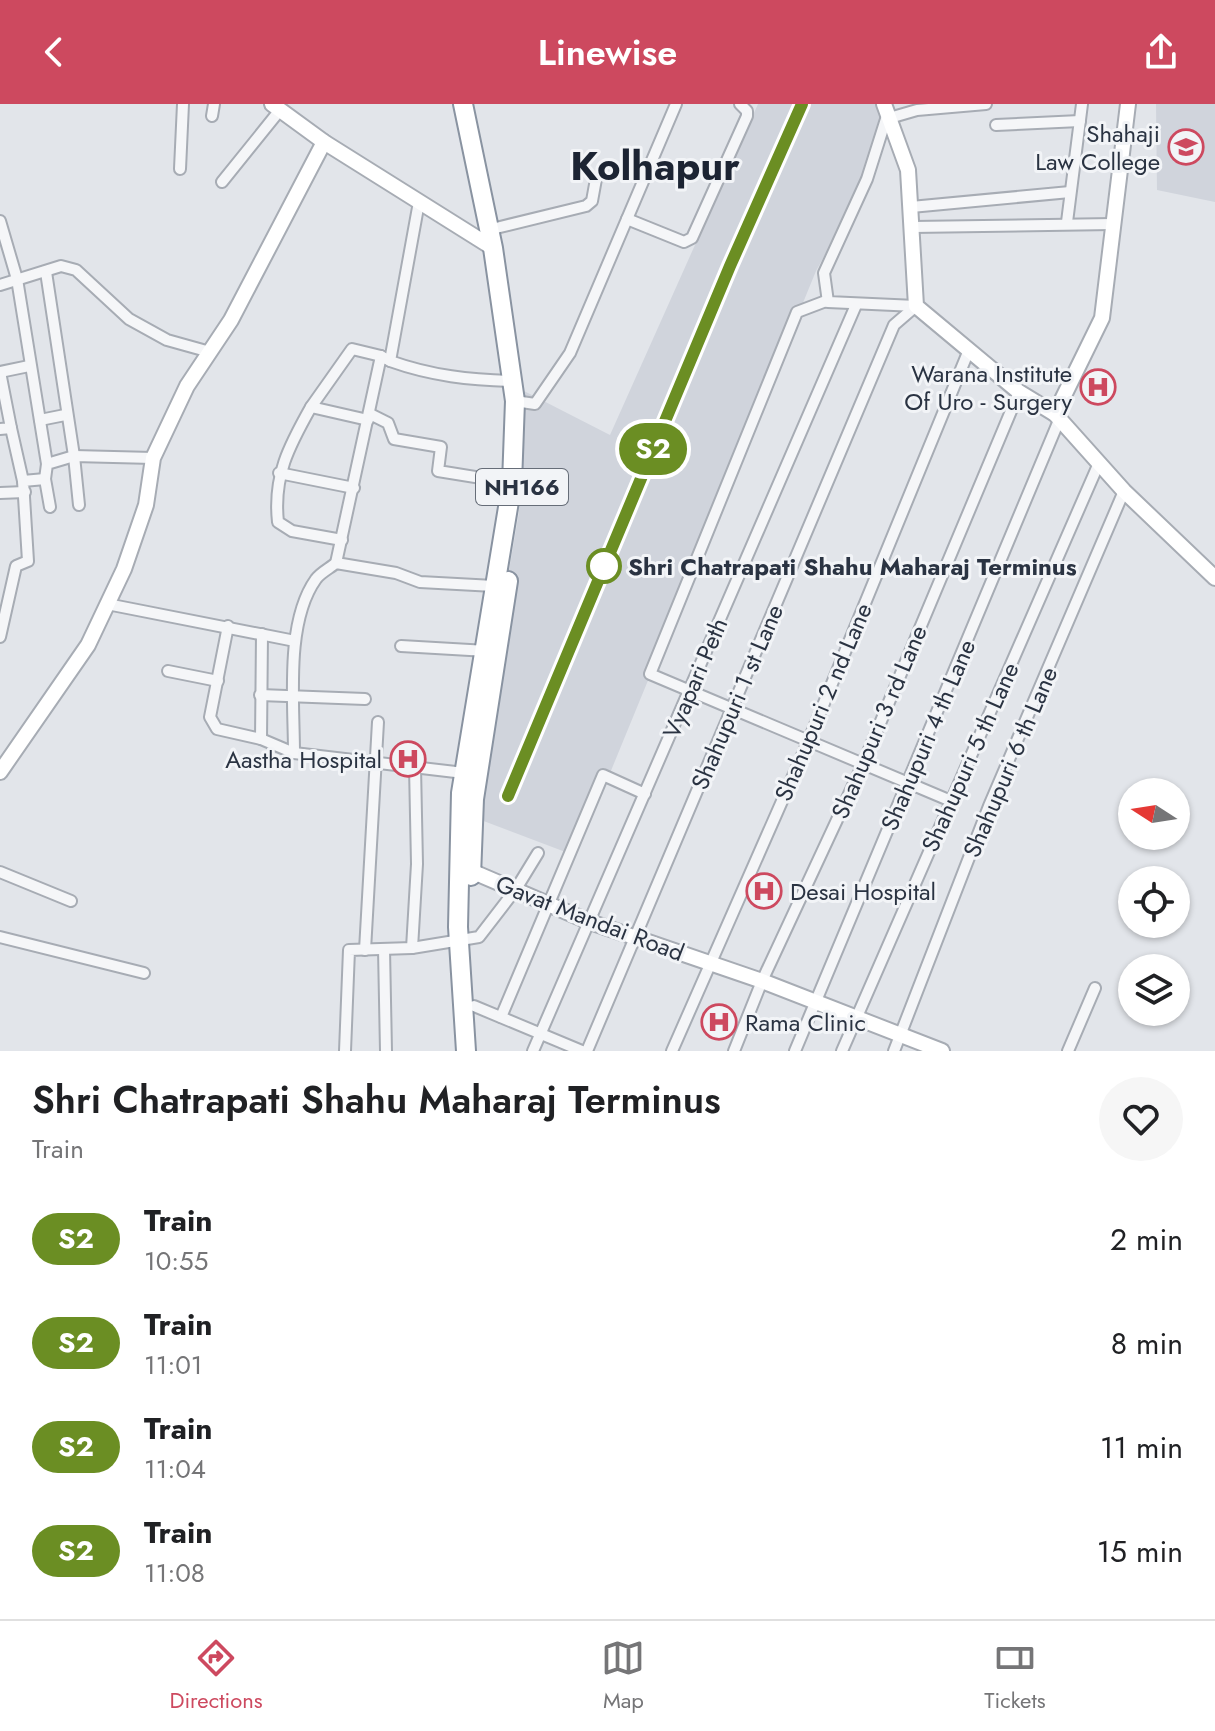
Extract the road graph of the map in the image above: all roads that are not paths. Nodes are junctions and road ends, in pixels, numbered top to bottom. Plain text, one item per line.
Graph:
1 (183, 104) edge
2 (463, 104) edge
3 (471, 104) edge
4 (676, 104) edge
5 (740, 104) edge
6 (986, 104) edge
7 (1082, 104) edge
8 (1128, 104) edge
9 (276, 107) edge
10 (885, 111) edge
11 (1080, 121) junction
12 (996, 125) dead end
13 (324, 142) junction
14 (180, 169) dead end
15 (596, 179) dead end
16 (222, 182) dead end
17 (1070, 192) junction
18 (419, 202) junction
19 (911, 207) junction
20 (627, 219) junction
21 (0, 221) edge
22 (1067, 222) junction
23 (1113, 224) junction
24 (913, 227) junction
25 (496, 228) junction
26 (493, 248) junction
27 (46, 272) junction
28 (17, 279) junction
29 (0, 285) edge
30 (826, 301) junction
31 (856, 305) junction
32 (916, 306) junction
33 (969, 350) junction
34 (210, 352) junction
35 (386, 358) junction
36 (29, 366) junction
37 (0, 372) edge
38 (514, 381) junction
39 (1019, 392) junction
40 (520, 400) junction
41 (311, 407) junction
42 (65, 415) junction
43 (1058, 416) junction
44 (369, 417) junction
45 (40, 420) junction
46 (5, 428) edge
47 (74, 456) junction
48 (153, 458) junction
49 (1099, 463) junction
50 (47, 464) junction
51 (279, 473) junction
52 (45, 479) junction
53 (512, 483) junction
54 (24, 487) junction
55 (354, 488) junction
56 (1124, 491) junction
57 (0, 493) edge
58 (79, 505) dead end
59 (50, 507) dead end
60 (342, 540) junction
61 (336, 563) junction
62 (1215, 578) edge
63 (494, 586) junction
64 (107, 604) junction
65 (228, 626) junction
66 (262, 634) junction
67 (0, 637) edge
68 (295, 641) junction
69 (401, 646) dead end
70 (489, 651) junction
71 (168, 671) dead end
72 (218, 681) junction
73 (689, 692) junction
74 (294, 694) junction
75 (260, 695) junction
76 (365, 699) dead end
77 (732, 710) junction
78 (378, 722) dead end
79 (261, 739) junction
80 (808, 742) junction
81 (294, 753) junction
82 (376, 763) junction
83 (863, 764) junction
84 (415, 767) junction
85 (0, 772) edge
86 (464, 773) junction
87 (908, 783) junction
88 (645, 794) junction
89 (951, 801) junction
90 (538, 853) dead end
91 (471, 871) junction
92 (0, 872) edge
93 (516, 889) junction
94 (71, 901) dead end
95 (548, 903) junction
96 (590, 922) junction
97 (0, 937) edge
98 (636, 937) junction
99 (465, 940) junction
100 (412, 948) junction
101 (384, 949) junction
102 (365, 950) junction
103 (709, 964) junction
104 (144, 973) dead end
105 (762, 981) junction
106 (1095, 988) dead end
107 (815, 1003) junction
108 (474, 1006) junction
109 (501, 1017) junction
110 (855, 1018) junction
111 (541, 1035) junction
112 (901, 1035) junction
113 (923, 1048) edge
114 (345, 1051) edge
115 (386, 1051) edge
116 (466, 1051) edge
117 (477, 1051) edge
118 (533, 1051) edge
119 (585, 1051) edge
120 (672, 1051) edge
121 (734, 1051) edge
122 (795, 1051) edge
123 (842, 1051) edge
124 (894, 1051) edge
125 (942, 1051) edge
126 (1068, 1051) edge

1 - 14 street
2 - 26 highway, NH166
3 - 25 highway, NH166
4 - 20 street
5 - 20 street
6 - 10 street
7 - 11 street
8 - 23 street
9 - 13 street
9 - 16 street
10 - 19 street
10 - 30 street
11 - 12 street
11 - 17 street
13 - 18 street
13 - 34 street
15 - 25 street
17 - 19 street
17 - 22 street
18 - 26 street
18 - 35 street
19 - 24 street
20 - 40 street
21 - 28 street
22 - 23 street
22 - 24 street
23 - 43 street
24 - 32 street
25 - 40 highway, NH166
26 - 38 highway, NH166
27 - 28 street
27 - 34 street
27 - 42 street
28 - 29 street
28 - 36 street
30 - 31 street
30 - 73 street
31 - 32 street
31 - 73 street, Vyapari Peth
32 - 33 street
32 - 77 street, Shahupuri 1 st Lane
33 - 39 street
33 - 80 street, Shahupuri 2 nd Lane
34 - 48 street
35 - 38 street
35 - 41 street
35 - 44 street
36 - 37 street
36 - 45 street
37 - 46 street
38 - 40 highway, NH166
39 - 43 street
39 - 83 street, Shahupuri 3 rd Lane
40 - 53 highway, NH166
40 - 70 highway, NH166
41 - 44 street
41 - 51 street
42 - 45 street
42 - 47 street
43 - 49 street
43 - 87 street, Shahupuri 4 th Lane
44 - 53 street
44 - 55 street
45 - 50 street
46 - 54 street
47 - 48 street
47 - 50 street
47 - 58 street
48 - 64 street
49 - 56 street
49 - 89 street, Shahupuri 5 th Lane
50 - 52 street
51 - 55 street
51 - 60 street
52 - 54 street
52 - 59 street
53 - 63 highway, NH166
54 - 57 street
54 - 67 street
55 - 60 street
56 - 62 street
56 - 112 street, Shahupuri 6 th Lane
60 - 61 street
61 - 63 street
61 - 68 street
63 - 70 highway, NH166
64 - 65 street
64 - 85 street
65 - 66 street
65 - 72 street
66 - 68 street
66 - 75 street
68 - 74 street
69 - 70 street
70 - 86 highway, NH166
70 - 91 highway, NH166
71 - 72 street
72 - 79 street
73 - 77 street
73 - 88 street, Vyapari Peth
74 - 75 street
74 - 76 street
74 - 81 street
75 - 79 street
77 - 80 street
77 - 98 street, Shahupuri 1 st Lane
78 - 82 street
79 - 81 street
80 - 83 street
80 - 103 street, Shahupuri 2 nd Lane
81 - 82 street
82 - 84 street
82 - 102 street
83 - 87 street
83 - 105 street, Shahupuri 3 rd Lane
84 - 86 street
84 - 100 street
86 - 99 highway, NH166
87 - 89 street
87 - 107 street, Shahupuri 4 th Lane
88 - 95 street
88 - 96 street, Vyapari Peth
89 - 110 street, Shahupuri 5 th Lane
90 - 93 street
91 - 93 street, Gavat Mandai Road
91 - 99 highway, NH166
92 - 94 street
93 - 95 street, Gavat Mandai Road
93 - 99 street
95 - 96 street, Gavat Mandai Road
95 - 109 street
96 - 98 street, Gavat Mandai Road
96 - 111 street, Vyapari Peth
97 - 104 street
98 - 103 street, Gavat Mandai Road
98 - 119 street, Shahupuri 1 st Lane
99 - 100 street
99 - 108 highway, NH166
99 - 116 highway, NH166
100 - 101 street
101 - 102 street
101 - 115 street
102 - 114 street
103 - 105 street, Gavat Mandai Road
103 - 120 street, Shahupuri 2 nd Lane
105 - 107 street
105 - 121 street, Shahupuri 3 rd Lane
106 - 126 street
107 - 110 street
107 - 122 street, Shahupuri 4 th Lane
108 - 109 street
108 - 117 highway, NH166
109 - 111 street
110 - 112 street
110 - 123 street, Shahupuri 5 th Lane
111 - 118 street, Vyapari Peth
111 - 119 street
112 - 113 street
112 - 124 street, Shahupuri 6 th Lane
113 - 125 street

